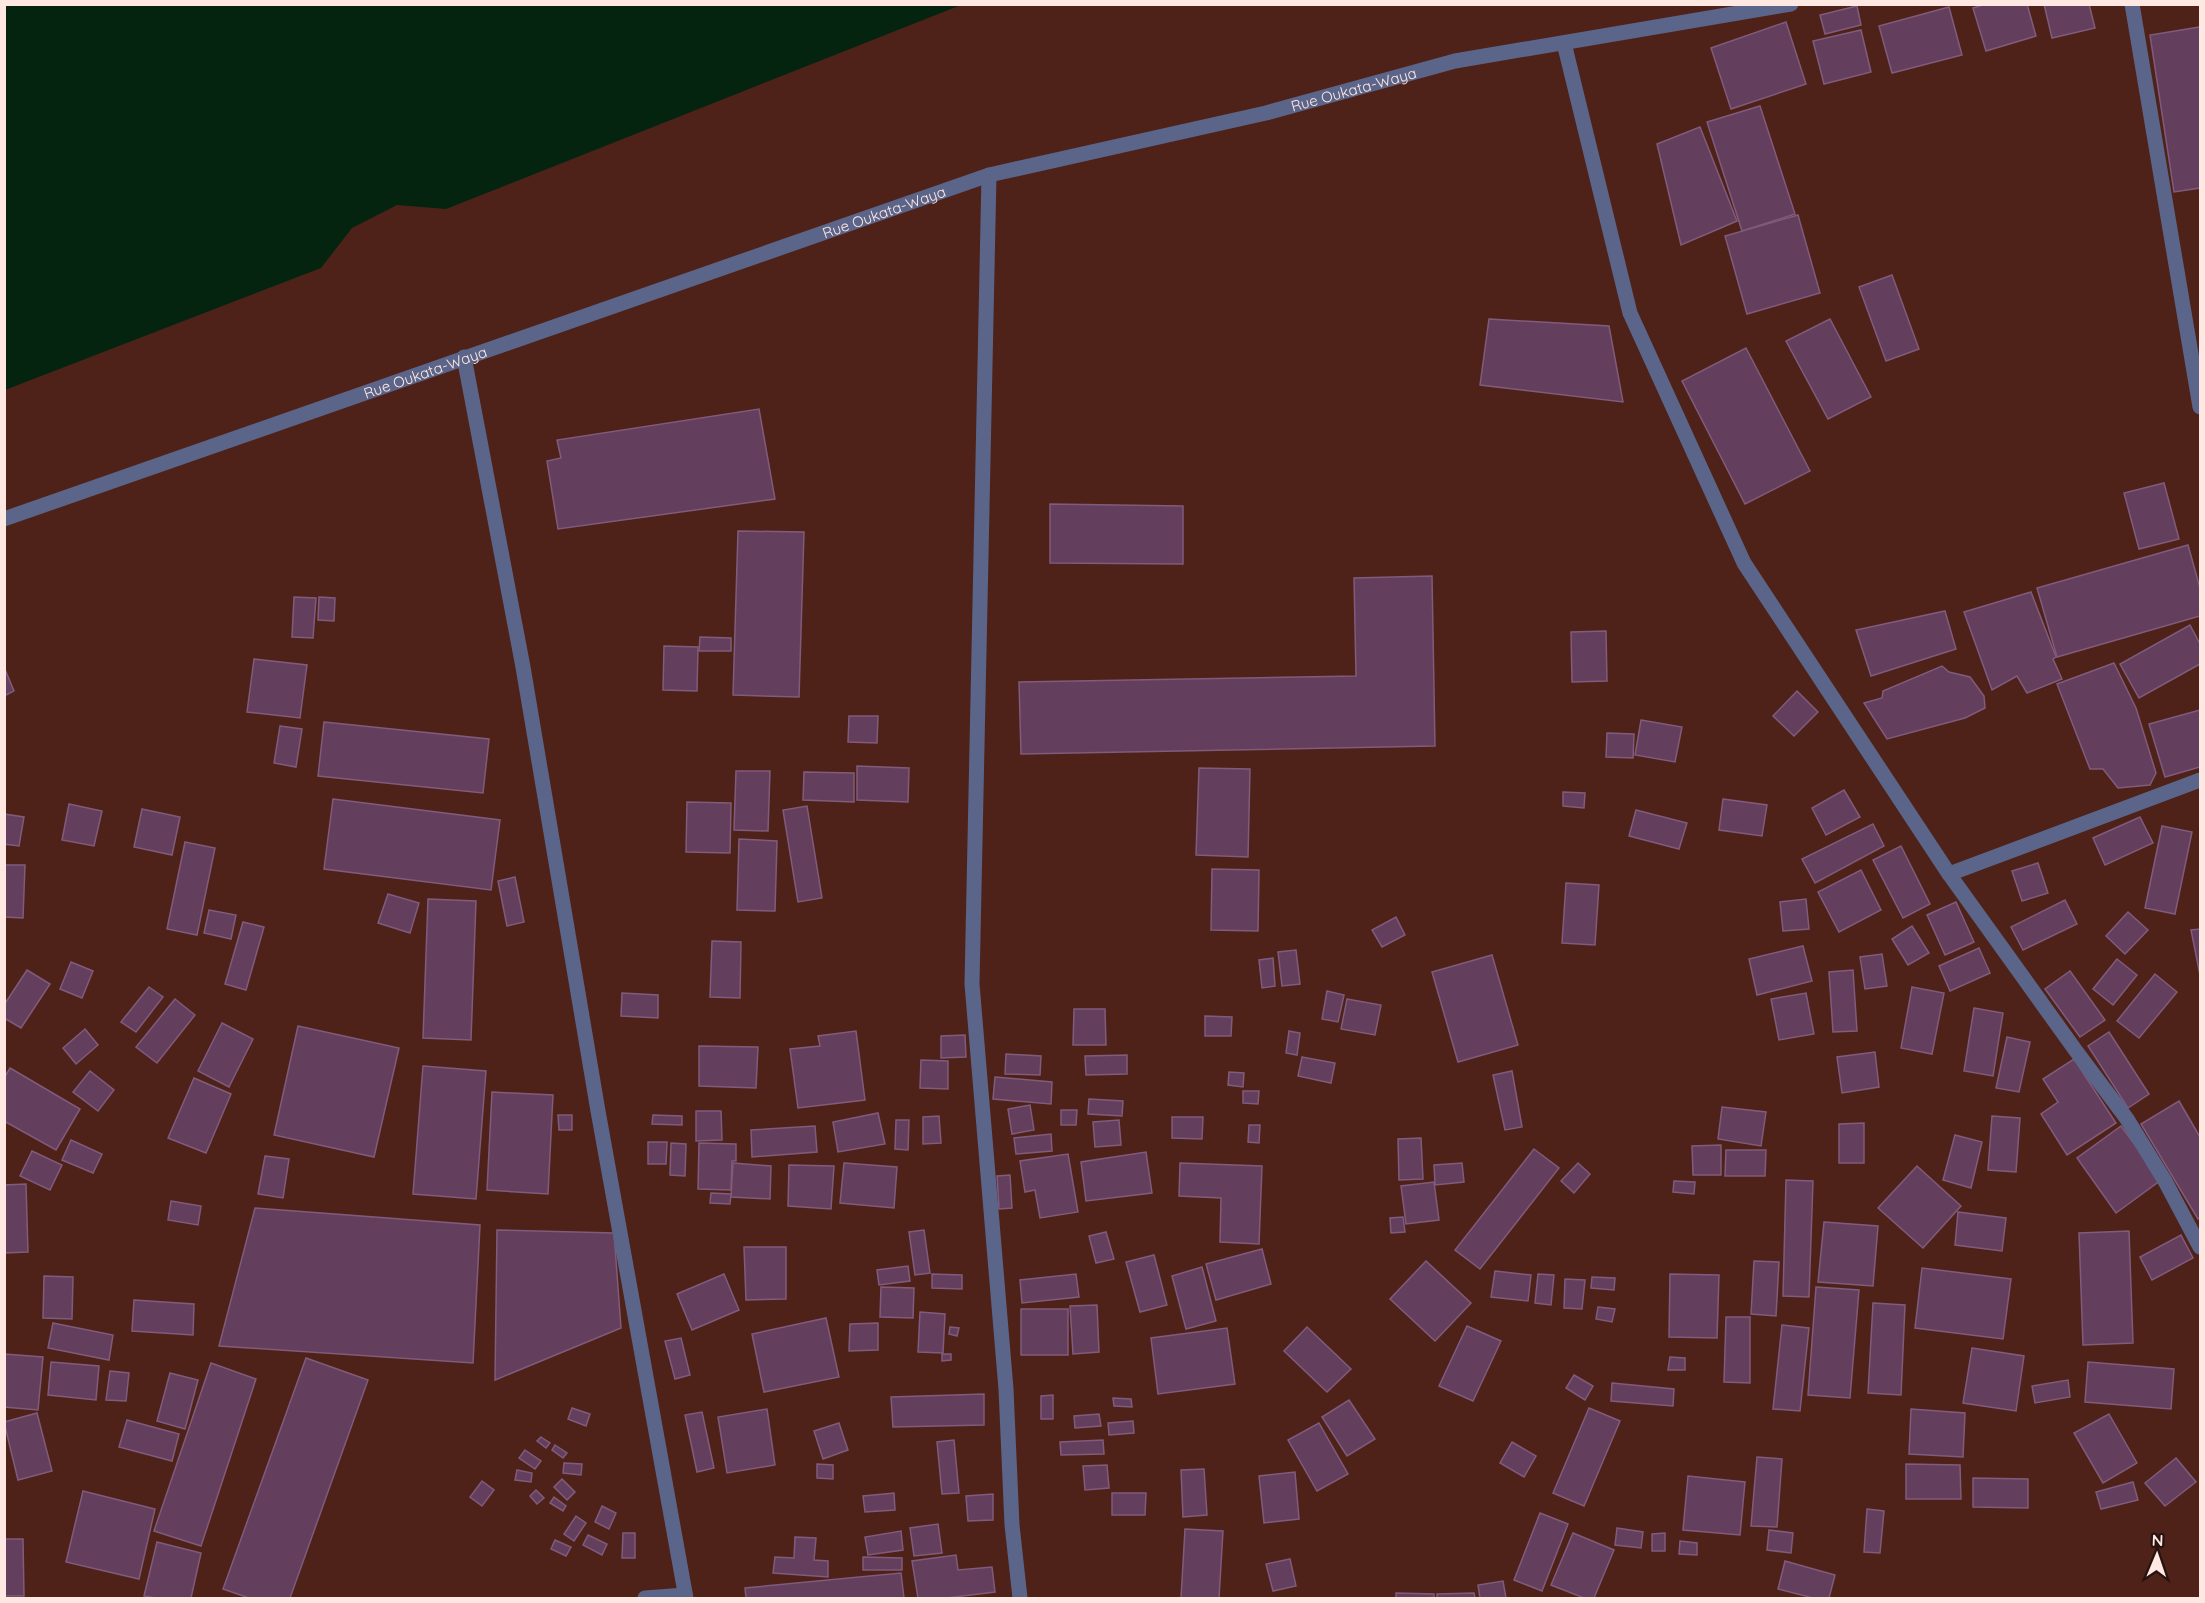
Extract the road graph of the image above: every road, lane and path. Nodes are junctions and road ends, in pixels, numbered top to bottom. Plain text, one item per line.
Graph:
1 (1791, 4) edge
2 (2132, 4) edge
3 (1564, 43) junction
4 (988, 175) junction
5 (464, 357) junction
6 (2200, 407) edge
7 (4, 519) edge
8 (2200, 780) edge
9 (1949, 874) junction
10 (2200, 1247) edge
11 (686, 1597) edge
12 (645, 1599) edge
13 (1020, 1599) edge

1 - 3 street, Rue Oukata-Waya
2 - 6 street
3 - 4 street, Rue Oukata-Waya
3 - 9 street
4 - 5 street, Rue Oukata-Waya
4 - 13 street
5 - 7 street, Rue Oukata-Waya
5 - 11 street
8 - 9 street
9 - 10 street
11 - 12 street

